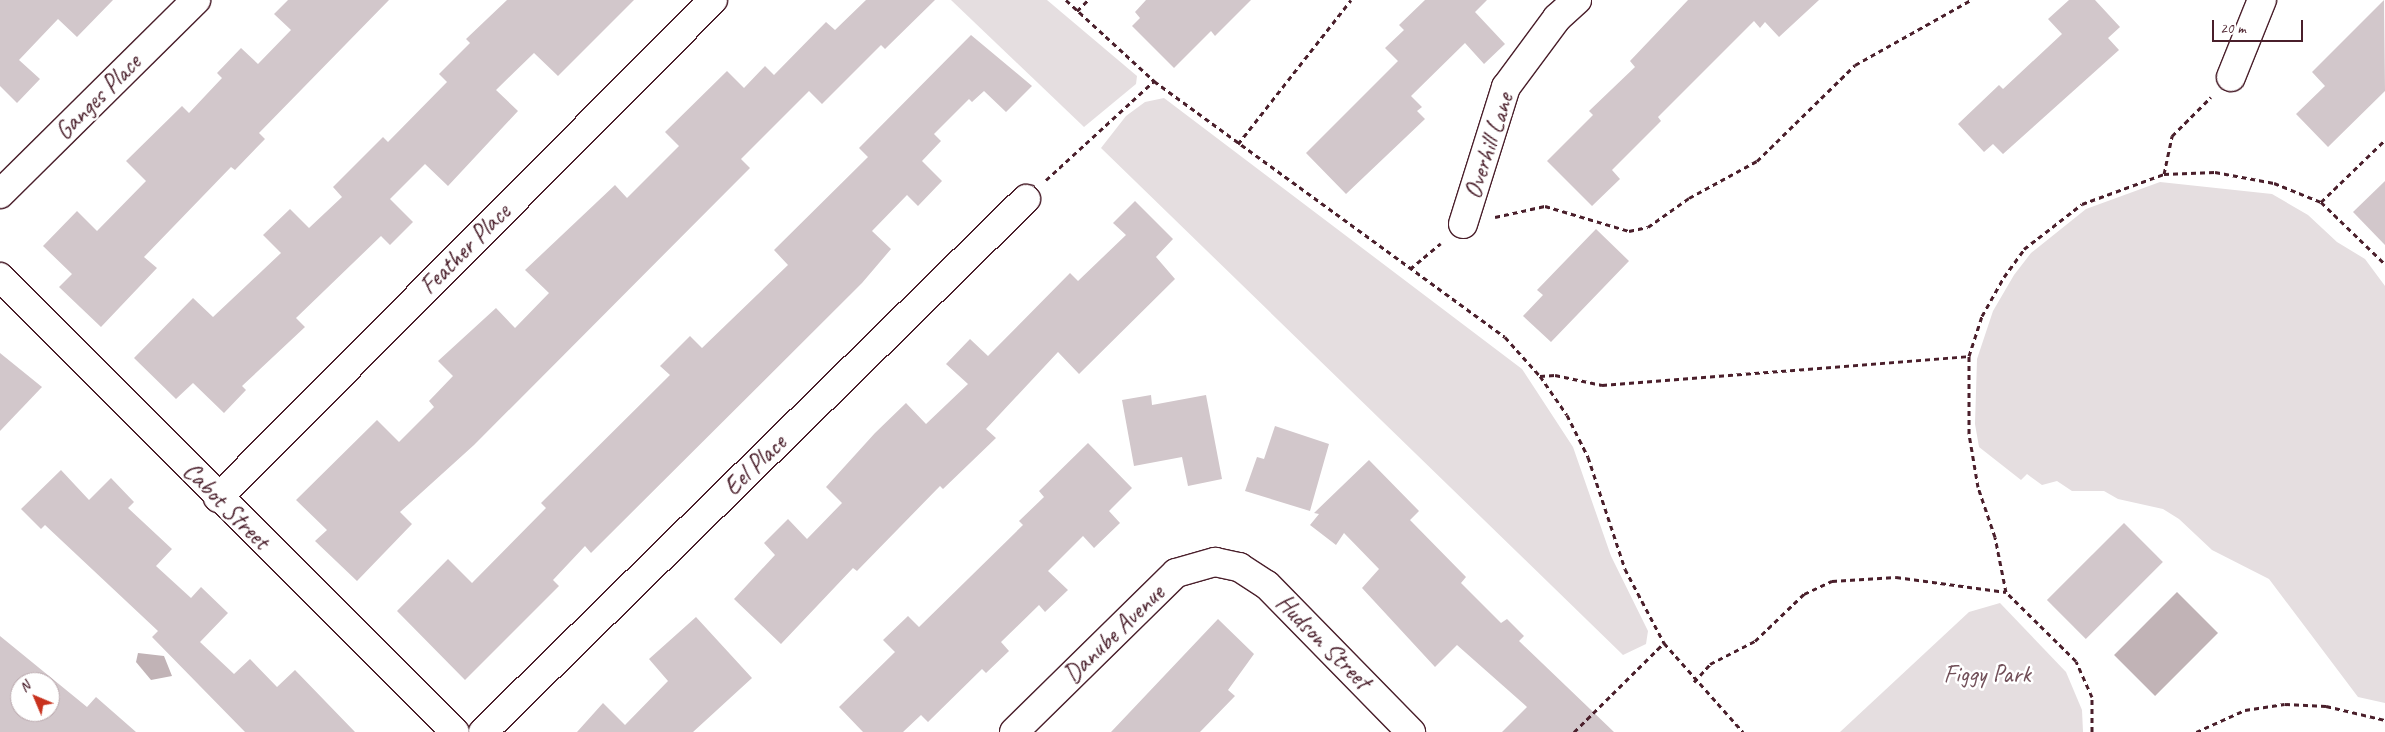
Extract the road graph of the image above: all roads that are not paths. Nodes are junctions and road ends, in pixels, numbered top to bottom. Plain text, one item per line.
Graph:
1 (196, 0) edge
2 (713, 0) edge
3 (1577, 0) edge
4 (2262, 0) edge
5 (2231, 77) road end
6 (0, 194) edge
7 (1026, 199) road end
8 (1463, 224) road end
9 (0, 277) edge
10 (218, 498) junction
11 (1226, 564) joint
12 (455, 732) edge
13 (483, 732) edge
14 (1014, 732) edge
15 (1411, 732) edge

1 - 6 street, Ganges Place
2 - 10 street, Feather Place
3 - 8 street, Overhill Lane
4 - 5 street
7 - 13 street, Eel Place
9 - 10 street, Cabot Street
10 - 12 street, Cabot Street
11 - 14 street, Danube Avenue
11 - 15 street, Hudson Street

